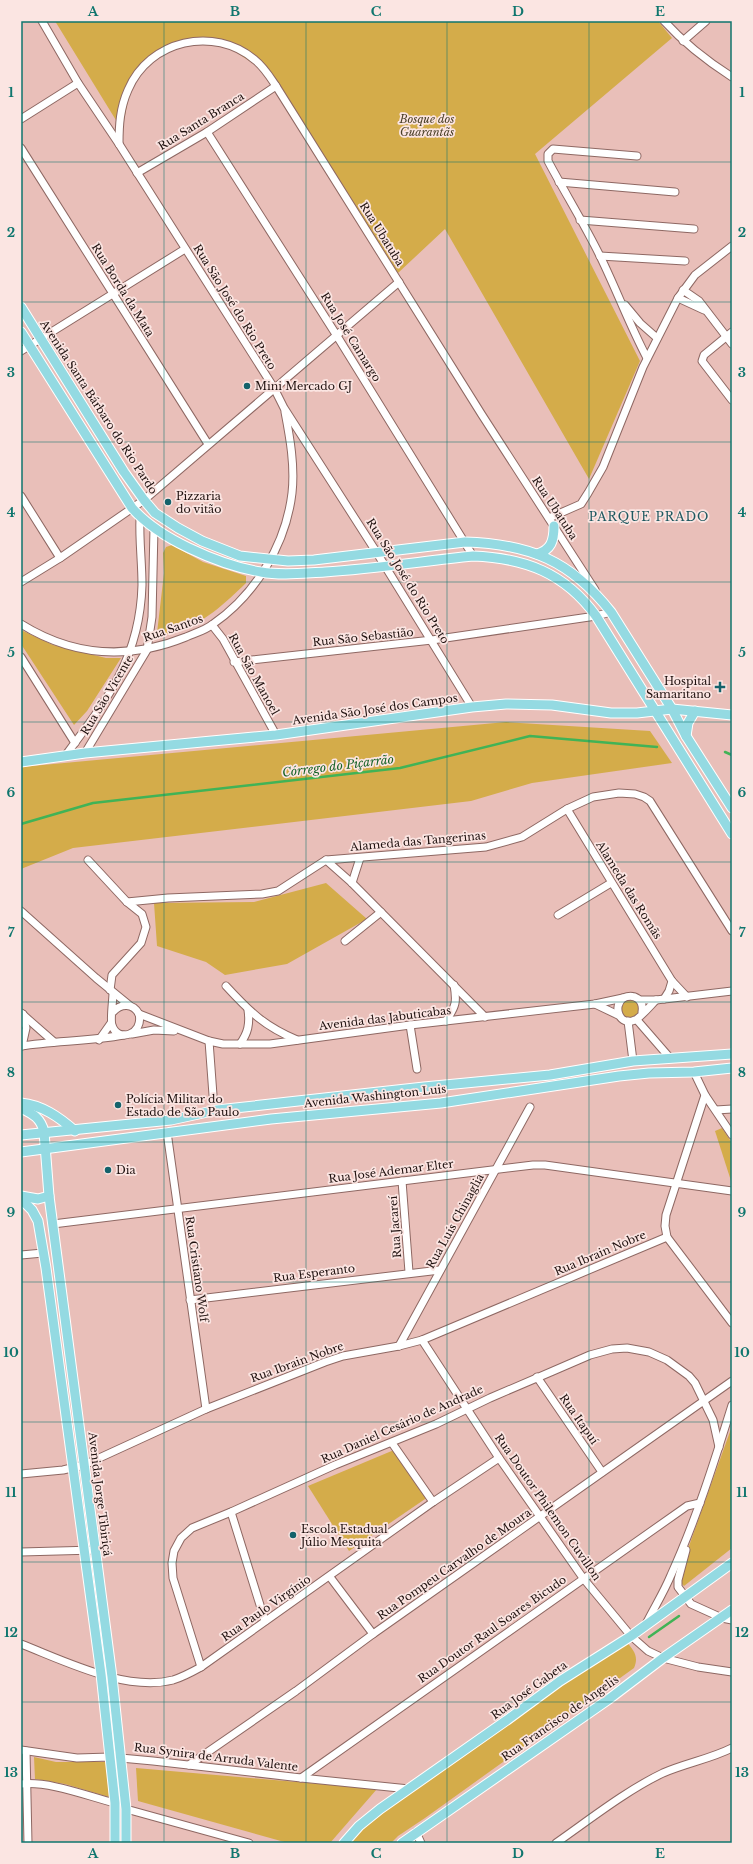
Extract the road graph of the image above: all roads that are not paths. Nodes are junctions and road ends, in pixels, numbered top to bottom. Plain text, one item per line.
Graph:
1 (42, 21) edge
2 (664, 21) edge
3 (706, 21) edge
4 (683, 41) junction
5 (732, 77) edge
6 (78, 83) junction
7 (276, 86) junction
8 (21, 119) edge
9 (207, 132) junction
10 (119, 144) junction
11 (21, 148) edge
12 (637, 156) dead end
13 (137, 173) junction
14 (559, 182) junction
15 (675, 192) dead end
16 (580, 220) junction
17 (694, 229) dead end
18 (732, 246) edge
19 (185, 249) junction
20 (600, 256) junction
21 (686, 261) dead end
22 (399, 282) junction
23 (683, 290) junction
24 (112, 294) junction
25 (678, 298) junction
26 (620, 299) junction
27 (21, 307) edge
28 (706, 312) junction
29 (21, 332) edge
30 (729, 335) edge
31 (337, 336) junction
32 (657, 338) junction
33 (41, 339) junction
34 (732, 344) edge
35 (25, 348) edge
36 (647, 358) junction
37 (274, 388) junction
38 (732, 400) edge
39 (284, 408) junction
40 (208, 444) junction
41 (21, 496) edge
42 (144, 500) junction
43 (132, 508) junction
44 (140, 518) junction
45 (551, 522) junction
46 (154, 528) junction
47 (465, 542) junction
48 (377, 553) junction
49 (537, 554) junction
50 (473, 556) junction
51 (60, 558) junction
52 (270, 560) junction
53 (384, 566) junction
54 (262, 572) junction
55 (21, 582) edge
56 (599, 597) junction
57 (611, 612) junction
58 (596, 616) junction
59 (21, 624) edge
60 (212, 626) junction
61 (432, 640) junction
62 (147, 650) junction
63 (131, 652) junction
64 (21, 657) edge
65 (234, 662) junction
66 (472, 707) junction
67 (672, 709) junction
68 (655, 711) junction
69 (695, 711) junction
70 (732, 715) edge
71 (276, 735) junction
72 (686, 736) junction
73 (75, 743) junction
74 (85, 753) junction
75 (65, 756) junction
76 (21, 762) edge
77 (732, 808) edge
78 (566, 809) junction
79 (732, 834) edge
80 (360, 858) junction
81 (88, 860) dead end
82 (326, 860) junction
83 (352, 882) junction
84 (611, 883) junction
85 (127, 902) junction
86 (21, 911) edge
87 (381, 912) junction
88 (558, 915) dead end
89 (732, 931) edge
90 (345, 941) dead end
91 (112, 975) junction
92 (96, 978) junction
93 (672, 981) junction
94 (454, 984) junction
95 (226, 986) dead end
96 (732, 991) edge
97 (112, 992) junction
98 (687, 997) junction
99 (623, 998) junction
100 (664, 999) junction
101 (640, 1000) junction
102 (656, 1000) junction
103 (595, 1004) junction
104 (129, 1006) junction
105 (248, 1010) junction
106 (113, 1012) junction
107 (642, 1012) junction
108 (22, 1013) edge
109 (139, 1014) junction
110 (618, 1015) junction
111 (485, 1017) junction
112 (637, 1020) junction
113 (446, 1021) junction
114 (628, 1022) junction
115 (111, 1023) junction
116 (410, 1025) junction
117 (180, 1031) junction
118 (128, 1034) junction
119 (99, 1040) junction
120 (297, 1040) junction
121 (209, 1041) junction
122 (54, 1042) junction
123 (240, 1044) junction
124 (21, 1046) edge
125 (732, 1054) edge
126 (708, 1057) junction
127 (670, 1058) junction
128 (633, 1060) junction
129 (732, 1068) edge
130 (417, 1069) dead end
131 (708, 1070) junction
132 (694, 1072) junction
133 (649, 1073) junction
134 (213, 1095) dead end
135 (705, 1095) junction
136 (21, 1103) edge
137 (530, 1107) dead end
138 (21, 1108) edge
139 (732, 1109) edge
140 (716, 1110) junction
141 (75, 1131) junction
142 (44, 1132) junction
143 (167, 1132) junction
144 (732, 1134) edge
145 (23, 1135) edge
146 (46, 1149) junction
147 (21, 1152) edge
148 (497, 1168) junction
149 (402, 1180) junction
150 (677, 1183) junction
151 (732, 1191) edge
152 (49, 1196) junction
153 (21, 1197) edge
154 (178, 1208) junction
155 (53, 1224) junction
156 (667, 1237) junction
157 (43, 1252) junction
158 (21, 1255) edge
159 (440, 1270) junction
160 (409, 1272) junction
161 (190, 1300) junction
162 (732, 1323) edge
163 (422, 1340) junction
164 (399, 1346) junction
165 (537, 1377) junction
166 (732, 1380) edge
167 (704, 1402) junction
168 (732, 1405) edge
169 (206, 1409) junction
170 (468, 1410) junction
171 (392, 1443) junction
172 (719, 1447) junction
173 (499, 1458) junction
174 (84, 1465) junction
175 (72, 1468) junction
176 (602, 1472) junction
177 (21, 1474) edge
178 (433, 1502) junction
179 (700, 1502) junction
180 (231, 1512) junction
181 (540, 1517) junction
182 (694, 1519) junction
183 (95, 1550) junction
184 (83, 1551) junction
185 (21, 1552) edge
186 (732, 1563) edge
187 (330, 1576) junction
188 (583, 1578) junction
189 (686, 1597) junction
190 (732, 1610) edge
191 (722, 1618) junction
192 (732, 1620) edge
193 (265, 1621) junction
194 (645, 1626) junction
195 (374, 1634) junction
196 (631, 1636) junction
197 (21, 1644) edge
198 (663, 1658) junction
199 (201, 1667) junction
200 (732, 1672) edge
201 (101, 1674) junction
202 (112, 1677) junction
203 (732, 1748) edge
204 (24, 1751) edge
205 (720, 1754) junction
206 (732, 1756) edge
207 (110, 1757) junction
208 (121, 1758) junction
209 (189, 1765) junction
210 (300, 1778) junction
211 (24, 1784) edge
212 (409, 1789) junction
213 (115, 1803) junction
214 (126, 1809) junction
215 (416, 1832) junction
216 (226, 1840) edge
217 (28, 1843) edge
218 (115, 1843) edge
219 (126, 1843) edge
220 (249, 1843) edge
221 (344, 1843) edge
222 (402, 1843) edge
223 (421, 1843) edge
224 (556, 1843) edge

1 - 6 street, Rua São José do Rio Preto
2 - 4 street
3 - 4 street
4 - 5 street
6 - 8 street
6 - 10 street, Rua São José do Rio Preto
7 - 9 street, Rua Santa Branca
7 - 10 street, Rua Ubatuba
7 - 22 street, Rua Ubatuba
9 - 13 street, Rua Santa Branca
9 - 31 street, Rua José Camargo
10 - 13 street, Rua São José do Rio Preto
11 - 24 street, Rua Borda da Mata
12 - 14 street
13 - 19 street, Rua São José do Rio Preto
14 - 15 street
14 - 16 street
16 - 17 street
16 - 20 street
18 - 23 street
19 - 24 street
19 - 37 street, Rua São José do Rio Preto
20 - 21 street
20 - 26 street
22 - 31 street
22 - 45 street, Rua Ubatuba
23 - 25 street
23 - 28 street
24 - 33 street
24 - 40 street, Rua Borda da Mata
25 - 28 street
25 - 32 street
26 - 32 street
26 - 36 street
27 - 33 main road, Avenida Santa Bárbaro do Rio Pardo
28 - 30 street
29 - 35 main road
30 - 34 street
30 - 38 street
31 - 37 street
31 - 47 street, Rua José Camargo
32 - 36 street
33 - 35 street
33 - 42 main road, Avenida Santa Bárbaro do Rio Pardo
35 - 43 main road
36 - 45 street
37 - 39 street, Rua São José do Rio Preto
37 - 40 street
39 - 48 street, Rua São José do Rio Preto
39 - 52 street, Rua Santos
40 - 42 street
41 - 51 street
42 - 43 street
42 - 52 main road, Avenida Santa Bárbaro do Rio Pardo
43 - 44 main road
43 - 51 street
44 - 46 main road
44 - 63 street, Rua São Vicente
45 - 49 main road
45 - 56 street, Rua Ubatuba
46 - 54 main road
46 - 62 street, Rua São Vicente
47 - 48 main road, Avenida Santa Bárbaro do Rio Pardo
47 - 49 main road, Avenida Santa Bárbaro do Rio Pardo
47 - 50 street, Rua José Camargo
48 - 52 main road, Avenida Santa Bárbaro do Rio Pardo
48 - 53 street, Rua São José do Rio Preto
49 - 56 main road, Avenida Santa Bárbaro do Rio Pardo
50 - 53 main road
50 - 58 main road
51 - 55 street
52 - 54 street, Rua Santos
53 - 54 main road
53 - 61 street, Rua São José do Rio Preto
54 - 60 street, Rua Santos
56 - 57 main road, Avenida Santa Bárbaro do Rio Pardo
57 - 58 street, Rua São Sebastião
57 - 67 main road, Avenida Santa Bárbaro do Rio Pardo
58 - 61 street, Rua São Sebastião
58 - 68 main road
59 - 63 street, Rua Santos
60 - 62 street, Rua Santos
60 - 65 street, Rua São Manoel
61 - 65 street, Rua São Sebastião
61 - 66 street, Rua São José do Rio Preto
62 - 63 street, Rua Santos
62 - 74 street, Rua São Vicente
63 - 73 street, Rua São Vicente
64 - 73 street
65 - 71 street, Rua São Manoel
66 - 68 main road, Avenida São José dos Campos
66 - 71 main road, Avenida São José dos Campos
67 - 68 main road, Avenida São José dos Campos
67 - 69 main road, Avenida São José dos Campos
67 - 72 main road, Avenida Santa Bárbaro do Rio Pardo
68 - 79 main road
69 - 70 main road, Avenida São José dos Campos
69 - 72 main road
71 - 74 main road, Avenida São José dos Campos
72 - 77 main road, Avenida Santa Bárbaro do Rio Pardo
73 - 75 street, Rua São Vicente
74 - 75 main road, Avenida São José dos Campos
75 - 76 main road, Avenida São José dos Campos
78 - 80 street, Alameda das Tangerinas
78 - 84 street, Alameda das Romãs
78 - 89 street, Alameda das Tangerinas
80 - 82 street, Alameda das Tangerinas
80 - 83 street
81 - 85 street
82 - 83 street
82 - 85 street, Alameda das Tangerinas
83 - 87 street
84 - 88 street
84 - 93 street, Alameda das Romãs
85 - 91 street
86 - 92 street
87 - 90 street
87 - 94 street
91 - 92 street
91 - 97 street
92 - 97 street
93 - 98 street, Alameda das Romãs
93 - 100 street
94 - 111 street
94 - 113 street
95 - 105 street
96 - 98 street
97 - 104 street
97 - 106 street
98 - 100 street
99 - 101 street
99 - 103 street, Avenida das Jabuticabas
99 - 110 street
100 - 102 street
101 - 102 street
101 - 107 street
102 - 107 street
103 - 110 street
103 - 111 street, Avenida das Jabuticabas
104 - 106 street
104 - 109 street
105 - 120 street
105 - 123 street
106 - 115 street
107 - 112 street
108 - 122 street
108 - 124 street
109 - 117 street
109 - 118 street
110 - 114 street
111 - 113 street, Avenida das Jabuticabas
112 - 114 street
112 - 127 street
113 - 116 street, Avenida das Jabuticabas
114 - 128 street
115 - 118 street
115 - 119 street
116 - 120 street, Avenida das Jabuticabas
116 - 130 street
117 - 118 street
117 - 121 street, Avenida das Jabuticabas
118 - 119 street
119 - 122 street
120 - 123 street, Avenida das Jabuticabas
121 - 123 street, Avenida das Jabuticabas
121 - 134 street
122 - 124 street
125 - 126 main road, Avenida Washington Luis
126 - 127 main road, Avenida Washington Luis
126 - 131 main road
127 - 128 main road, Avenida Washington Luis
128 - 133 main road
128 - 141 main road, Avenida Washington Luis
129 - 131 main road, Avenida Washington Luis
131 - 132 main road, Avenida Washington Luis
132 - 133 main road, Avenida Washington Luis
132 - 135 street
133 - 143 main road, Avenida Washington Luis
135 - 140 street
135 - 150 street
136 - 141 main road
137 - 148 street, Rua Luís Chinaglia
138 - 142 main road
139 - 140 street
140 - 144 street
141 - 142 main road, Avenida Washington Luis
142 - 145 main road, Avenida Washington Luis
142 - 146 main road, Avenida Jorge Tibiriçá
143 - 146 main road, Avenida Washington Luis
143 - 154 street, Rua Cristiano Wolf
146 - 147 main road, Avenida Washington Luis
146 - 152 main road, Avenida Jorge Tibiriçá
148 - 149 street, Rua José Ademar Elter
148 - 150 street, Rua José Ademar Elter
148 - 159 street, Rua Luís Chinaglia
149 - 154 street, Rua José Ademar Elter
149 - 160 street, Rua Jacareí
150 - 151 street, Rua José Ademar Elter
150 - 156 street
152 - 153 main road
152 - 155 main road, Avenida Jorge Tibiriçá
153 - 157 main road
154 - 155 street, Rua José Ademar Elter
154 - 161 street, Rua Cristiano Wolf
155 - 174 main road, Avenida Jorge Tibiriçá
156 - 162 street
156 - 163 street, Rua Ibrain Nobre
157 - 158 street
157 - 175 main road
159 - 160 street, Rua Esperanto
159 - 164 street, Rua Luís Chinaglia
160 - 161 street, Rua Esperanto
161 - 169 street, Rua Cristiano Wolf
163 - 164 street, Rua Ibrain Nobre
163 - 170 street, Rua Doutor Philemon Cuvillon
164 - 169 street, Rua Ibrain Nobre
165 - 167 street, Rua Daniel Cesário de Andrade
165 - 170 street, Rua Daniel Cesário de Andrade
165 - 176 street, Rua Itapuí
166 - 167 street, Rua Pompeu Carvalho de Moura
167 - 172 street, Rua Daniel Cesário de Andrade
167 - 176 street, Rua Pompeu Carvalho de Moura
168 - 172 street
169 - 174 street, Rua Ibrain Nobre
170 - 171 street, Rua Daniel Cesário de Andrade
170 - 173 street, Rua Doutor Philemon Cuvillon
171 - 178 street
171 - 180 street, Rua Daniel Cesário de Andrade
172 - 179 street
173 - 178 street, Rua Paulo Virgínio
173 - 181 street, Rua Doutor Philemon Cuvillon
174 - 175 street, Rua Ibrain Nobre
174 - 183 main road, Avenida Jorge Tibiriçá
175 - 177 street, Rua Ibrain Nobre
175 - 184 main road
176 - 181 street, Rua Pompeu Carvalho de Moura
178 - 187 street, Rua Paulo Virgínio
179 - 182 street
179 - 188 street, Rua Doutor Raul Soares Bicudo
180 - 193 street
180 - 199 street, Rua Daniel Cesário de Andrade
181 - 188 street, Rua Doutor Philemon Cuvillon
181 - 195 street, Rua Pompeu Carvalho de Moura
182 - 189 street
182 - 194 street
183 - 184 street
183 - 202 main road, Avenida Jorge Tibiriçá
184 - 185 street
184 - 201 main road
186 - 189 main road, Rua José Gabeta
187 - 193 street, Rua Paulo Virgínio
187 - 195 street
188 - 196 street, Rua Doutor Philemon Cuvillon
188 - 210 street, Rua Doutor Raul Soares Bicudo
189 - 191 street
189 - 194 main road, Rua José Gabeta
190 - 191 main road, Rua Francisco de Angelis
191 - 192 street
191 - 198 main road, Rua Francisco de Angelis
193 - 199 street, Rua Paulo Virgínio
194 - 196 main road, Rua José Gabeta
195 - 209 street, Rua Pompeu Carvalho de Moura
196 - 198 street, Rua Doutor Philemon Cuvillon
196 - 212 main road, Rua José Gabeta
197 - 201 street, Rua Paulo Virgínio
198 - 200 street, Rua Doutor Philemon Cuvillon
198 - 215 main road, Rua Francisco de Angelis
199 - 202 street, Rua Paulo Virgínio
201 - 202 street, Rua Paulo Virgínio
201 - 207 main road
202 - 208 main road, Avenida Jorge Tibiriçá
203 - 205 street
204 - 207 street, Rua Synira de Arruda Valente
204 - 211 street
205 - 206 street
205 - 224 street
207 - 208 street, Rua Synira de Arruda Valente
207 - 213 main road
208 - 209 street, Rua Synira de Arruda Valente
208 - 214 main road, Avenida Jorge Tibiriçá
209 - 210 street, Rua Synira de Arruda Valente
210 - 212 street, Rua Synira de Arruda Valente
211 - 213 street
211 - 217 street
212 - 221 main road, Rua José Gabeta
213 - 218 main road
214 - 216 street
214 - 219 main road, Avenida Jorge Tibiriçá
215 - 222 main road, Rua Francisco de Angelis
215 - 223 street
216 - 220 street

